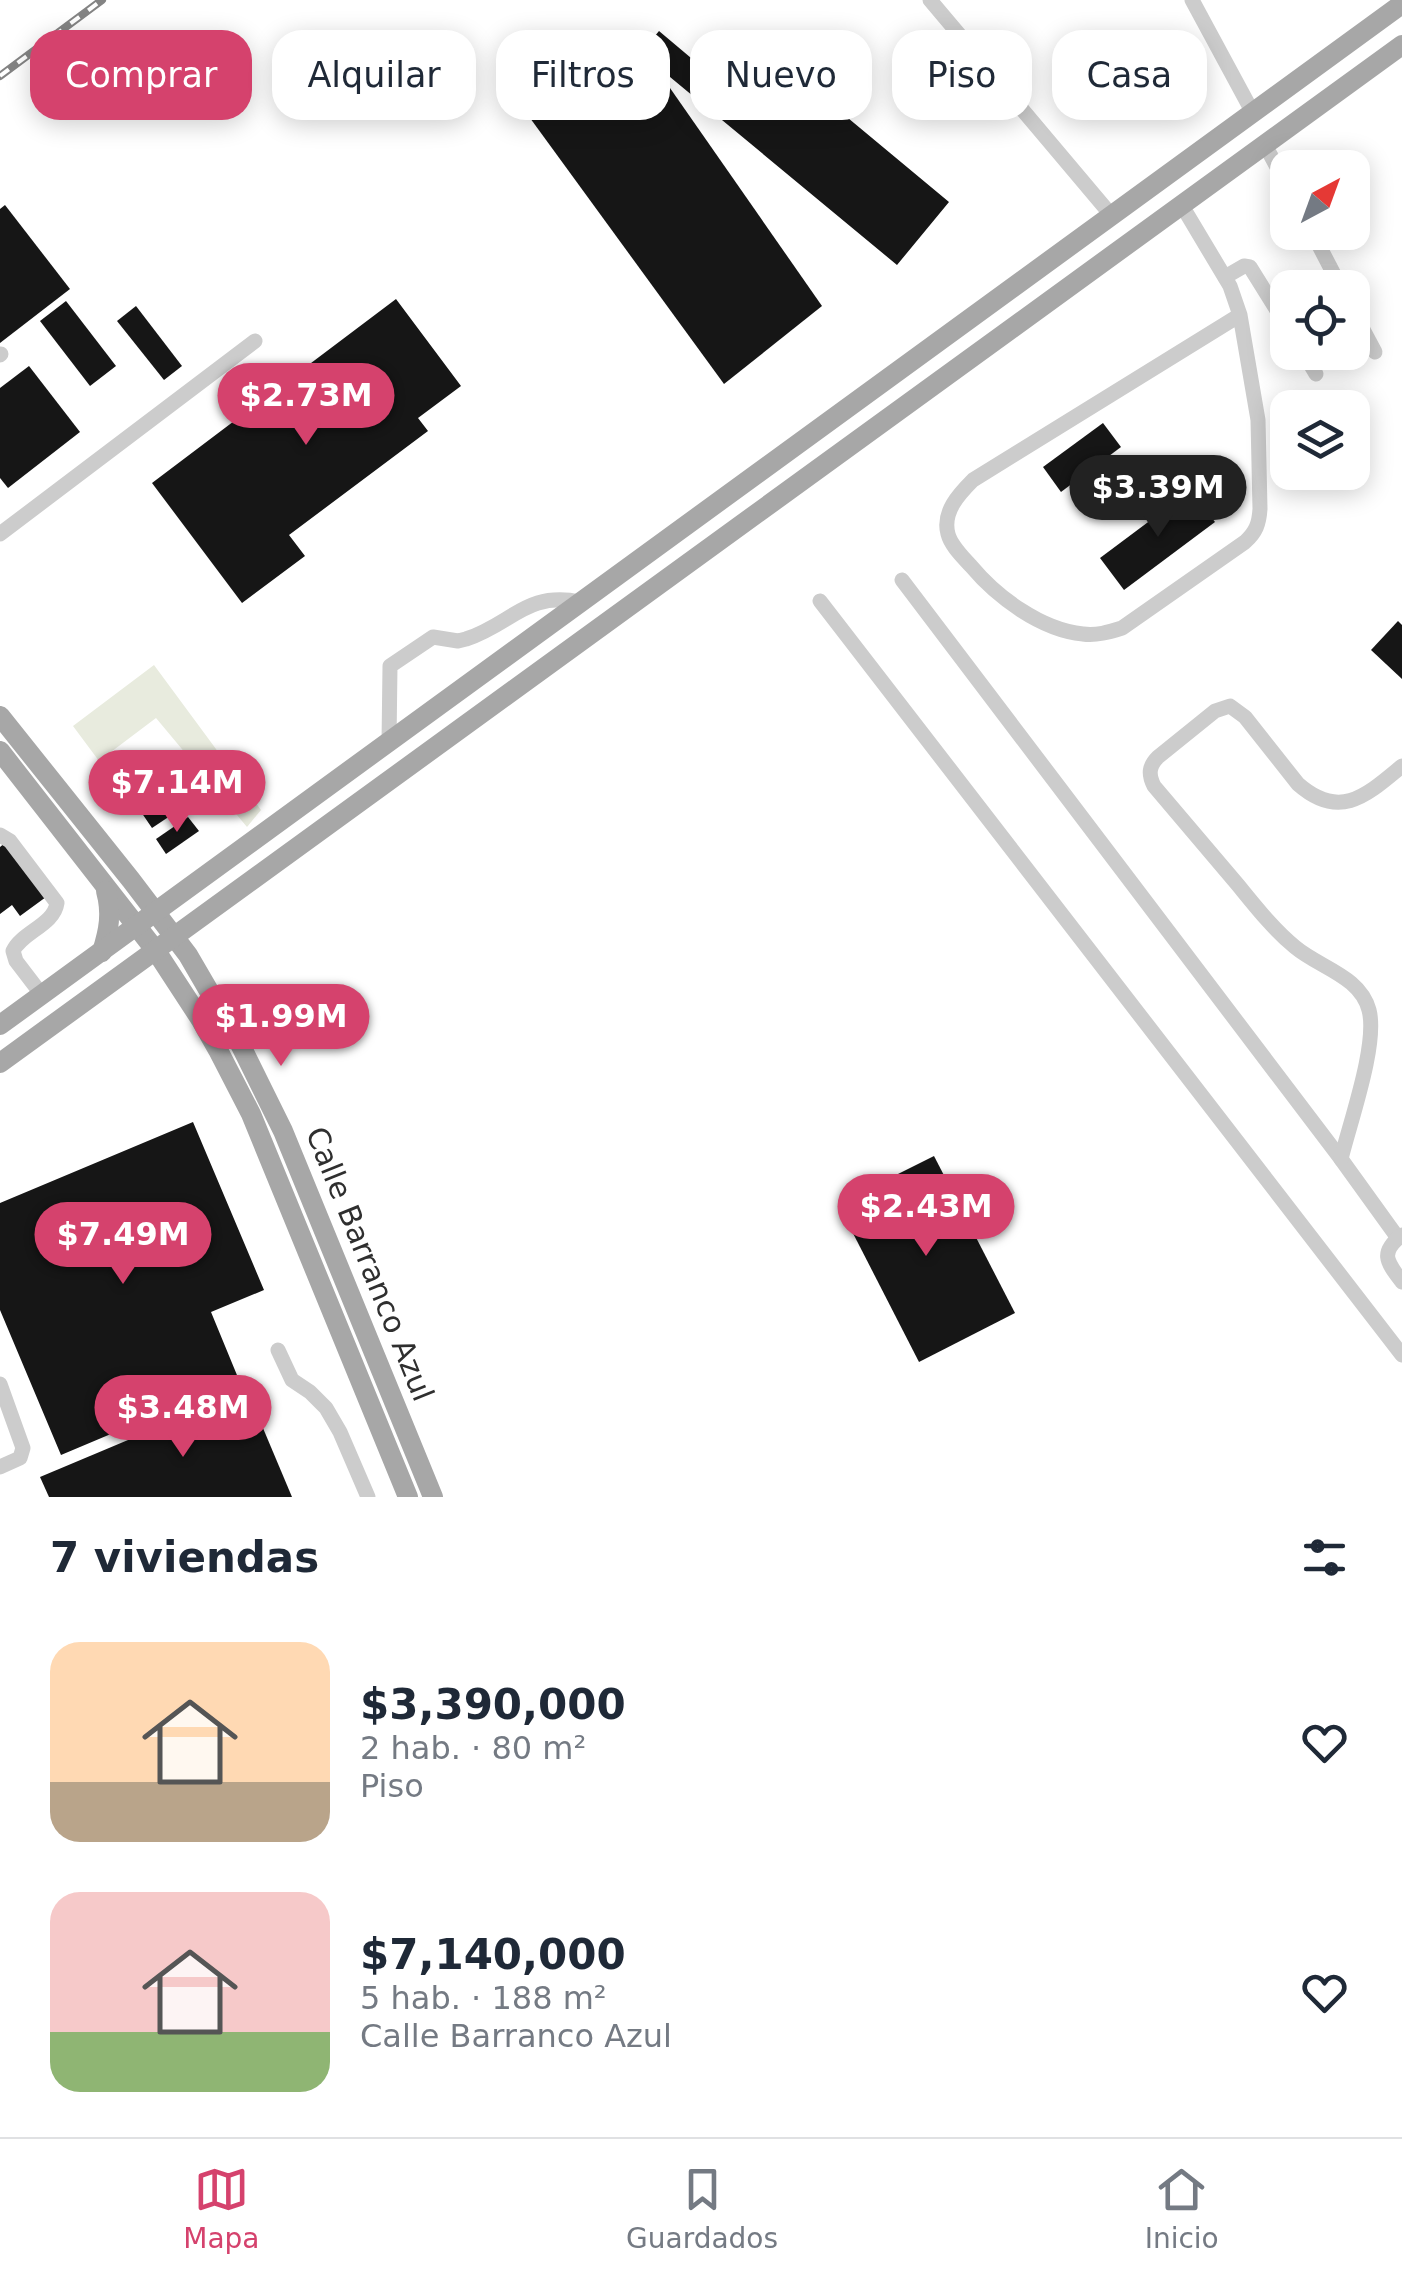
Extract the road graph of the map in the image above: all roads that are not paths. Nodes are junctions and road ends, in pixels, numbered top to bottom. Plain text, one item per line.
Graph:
1 (930, 0) edge
2 (1192, 0) edge
3 (1402, 4) edge
4 (1402, 45) edge
5 (1254, 113) junction
6 (1265, 145) junction
7 (1270, 154) edge
8 (1182, 204) junction
9 (1112, 216) junction
10 (1225, 277) junction
11 (1270, 299) edge
12 (983, 310) junction
13 (1240, 315) junction
14 (1002, 334) junction
15 (255, 342) dead end
16 (1370, 343) edge
17 (1375, 352) dead end
18 (1314, 370) edge
19 (1316, 374) dead end
20 (0, 534) edge
21 (902, 580) dead end
22 (820, 601) dead end
23 (580, 602) junction
24 (0, 716) edge
25 (389, 743) junction
26 (0, 752) edge
27 (1402, 766) edge
28 (24, 780) junction
29 (73, 808) junction
30 (0, 835) edge
31 (212, 872) junction
32 (102, 879) junction
33 (131, 880) junction
34 (156, 912) junction
35 (137, 926) junction
36 (175, 936) junction
37 (156, 951) junction
38 (102, 952) junction
39 (42, 996) junction
40 (0, 1026) edge
41 (0, 1063) edge
42 (1341, 1158) junction
43 (1400, 1237) edge
44 (1402, 1282) edge
45 (278, 1350) dead end
46 (1402, 1355) edge
47 (0, 1384) edge
48 (0, 1467) edge
49 (368, 1497) edge
50 (408, 1497) edge
51 (434, 1497) edge

1 - 9 street
2 - 5 street
3 - 5 main road
4 - 6 main road
5 - 9 main road
6 - 7 street
6 - 8 main road
8 - 10 street
8 - 14 main road
9 - 12 main road
10 - 11 street
10 - 13 street
12 - 14 main road
12 - 23 main road
13 - 13 street
14 - 36 main road
15 - 20 street
16 - 17 street
18 - 19 street
21 - 42 street
22 - 46 street
23 - 25 main road
23 - 25 street
24 - 29 main road, Calle Barranco Azul
25 - 31 main road
26 - 28 main road, Calle Barranco Azul
27 - 42 street
28 - 29 main road
28 - 32 main road, Calle Barranco Azul
29 - 33 main road, Calle Barranco Azul
30 - 39 street
31 - 33 main road
31 - 34 main road
32 - 35 main road, Calle Barranco Azul
32 - 38 main road
33 - 34 main road, Calle Barranco Azul
34 - 35 main road
34 - 36 main road, Calle Barranco Azul
35 - 37 main road, Calle Barranco Azul
35 - 38 main road
36 - 37 main road
36 - 51 main road, Calle Barranco Azul
37 - 41 main road
37 - 50 main road, Calle Barranco Azul
38 - 39 main road
39 - 40 main road
42 - 43 street
43 - 44 street
45 - 49 street
47 - 48 street

